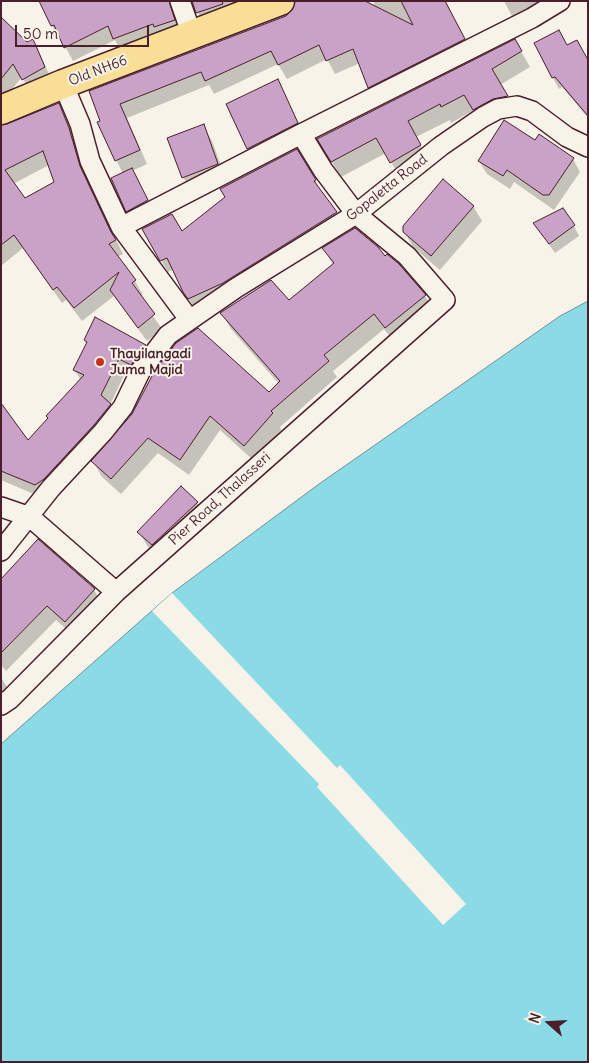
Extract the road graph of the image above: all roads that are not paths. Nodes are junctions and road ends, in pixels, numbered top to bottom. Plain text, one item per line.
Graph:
1 (180, 1) edge
2 (280, 1) edge
3 (560, 1) edge
4 (192, 35) junction
5 (63, 84) junction
6 (1, 110) edge
7 (301, 134) junction
8 (588, 147) edge
9 (356, 214) junction
10 (121, 227) junction
11 (189, 319) junction
12 (1, 507) edge
13 (30, 517) junction
14 (1, 551) edge
15 (116, 592) junction
16 (1, 705) edge

1 - 4 street
2 - 4 main road, Old NH66
3 - 7 street
4 - 5 main road, Old NH66
5 - 6 main road, Old NH66
5 - 10 street
7 - 9 street
7 - 10 street
8 - 9 street, Gopaletta Road
9 - 11 street, Gopaletta Road
9 - 15 street, Pier Road, Thalasseri
10 - 11 street
11 - 13 street, Gopaletta Road
12 - 13 street
13 - 14 street, Gopaletta Road
13 - 15 street
15 - 16 street, Pier Road, Thalasseri

